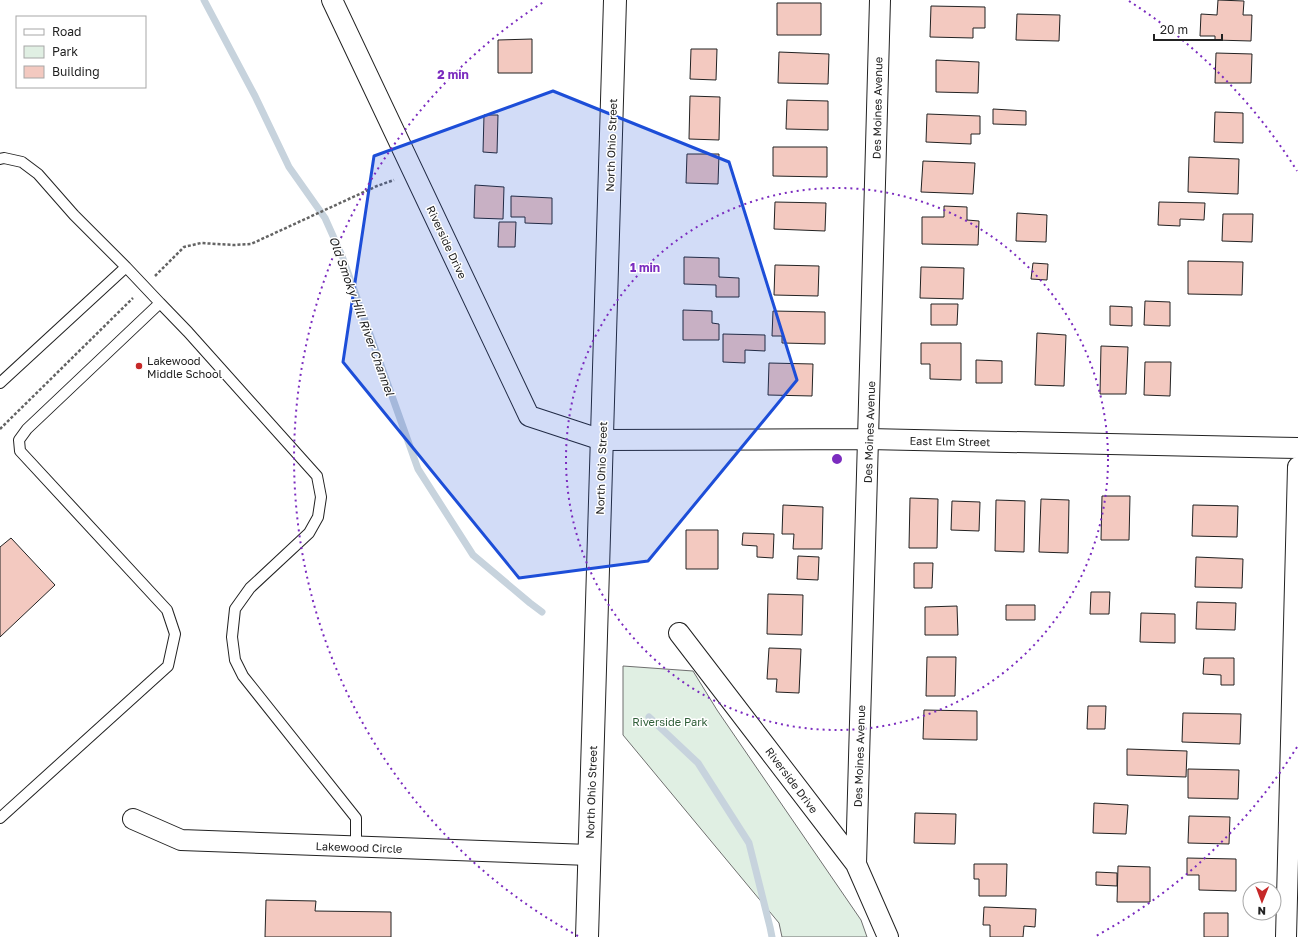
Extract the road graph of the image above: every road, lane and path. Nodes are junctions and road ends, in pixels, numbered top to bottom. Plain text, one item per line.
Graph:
1 (332, 0) edge
2 (615, 0) edge
3 (880, 0) edge
4 (0, 159) edge
5 (377, 186) dead end
6 (271, 234) dead end
7 (126, 267) junction
8 (160, 303) junction
9 (0, 383) edge
10 (868, 439) junction
11 (602, 440) junction
12 (1298, 448) edge
13 (1298, 467) edge
14 (679, 633) dead end
15 (0, 818) edge
16 (133, 819) dead end
17 (356, 847) junction
18 (589, 855) junction
19 (856, 864) junction
20 (588, 937) edge
21 (888, 937) edge
22 (1286, 937) edge

1 - 11 street, Riverside Drive
2 - 11 main road, North Ohio Street
3 - 10 street, Des Moines Avenue
4 - 7 lane
5 - 6 path
7 - 8 lane
7 - 9 lane
8 - 15 lane
8 - 17 lane
10 - 11 street, East Elm Street
10 - 12 street, East Elm Street
10 - 19 street, Des Moines Avenue
11 - 18 main road, North Ohio Street
13 - 22 street
14 - 19 street, Riverside Drive
16 - 17 street, Lakewood Circle
17 - 18 street, Lakewood Circle
18 - 20 main road, North Ohio Street
19 - 21 street, Riverside Drive

